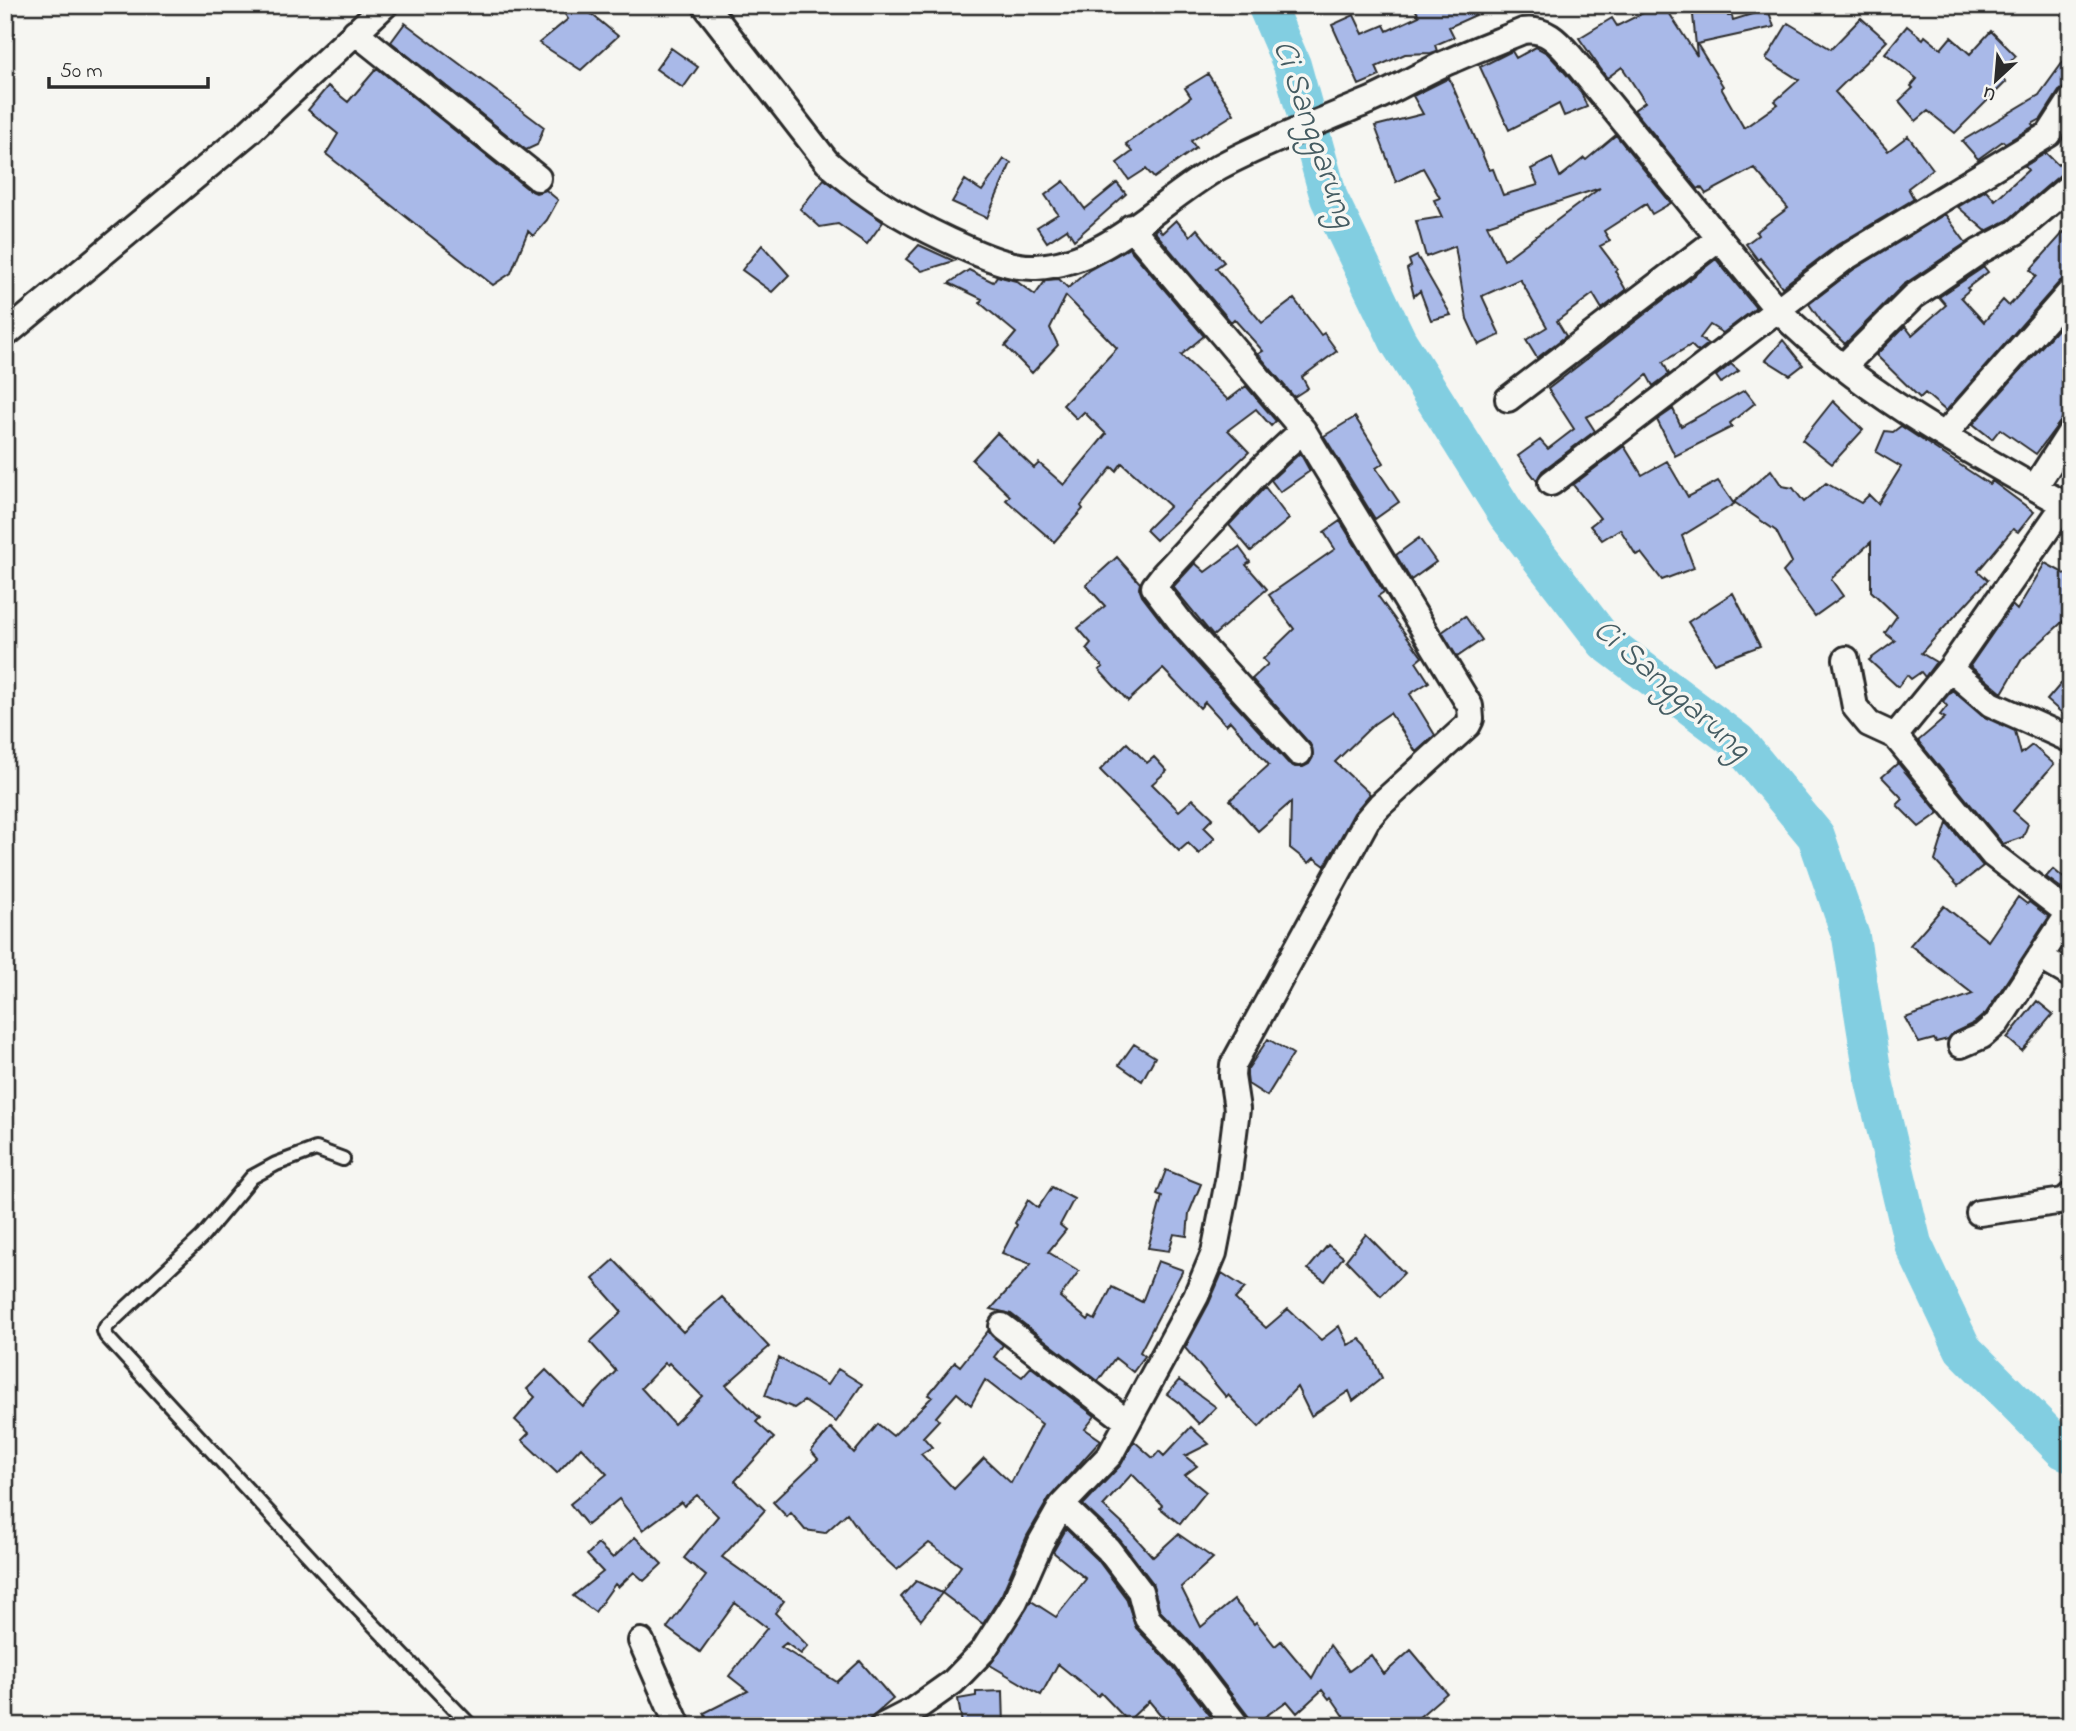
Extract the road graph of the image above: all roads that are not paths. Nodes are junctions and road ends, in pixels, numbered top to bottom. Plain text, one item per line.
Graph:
1 (386, 5) edge
2 (705, 5) edge
3 (355, 32) junction
4 (2071, 100) edge
5 (538, 178) dead end
6 (2071, 185) edge
7 (1131, 227) junction
8 (1719, 238) junction
9 (2071, 291) edge
10 (1776, 308) junction
11 (5, 335) edge
12 (1843, 368) junction
13 (1508, 399) dead end
14 (1303, 430) junction
15 (2071, 431) edge
16 (1944, 435) junction
17 (1552, 483) dead end
18 (2035, 487) junction
19 (2068, 506) edge
20 (1846, 659) dead end
21 (1950, 668) junction
22 (1895, 736) junction
23 (2071, 740) edge
24 (1299, 752) dead end
25 (2070, 911) edge
26 (2040, 957) junction
27 (2071, 975) edge
28 (1961, 1045) dead end
29 (343, 1159) dead end
30 (2071, 1195) edge
31 (1979, 1213) dead end
32 (1002, 1326) dead end
33 (1128, 1422) junction
34 (1062, 1505) junction
35 (641, 1641) dead end
36 (471, 1726) edge
37 (678, 1726) edge
38 (883, 1726) edge
39 (1237, 1726) edge

1 - 3 street
2 - 7 street
3 - 5 street
3 - 11 street
4 - 10 street
6 - 12 street
7 - 8 street
7 - 14 street
8 - 10 street
8 - 13 street
9 - 16 street
10 - 12 street
10 - 17 street
12 - 16 street
14 - 24 street
14 - 33 street
15 - 18 street
16 - 18 street
18 - 19 street
19 - 21 street
20 - 22 street
21 - 22 street
21 - 23 street
22 - 25 street
25 - 26 street
26 - 27 street
26 - 28 street
29 - 36 lane
30 - 31 street
32 - 33 street
33 - 34 street
34 - 38 street
34 - 39 street
35 - 37 street

